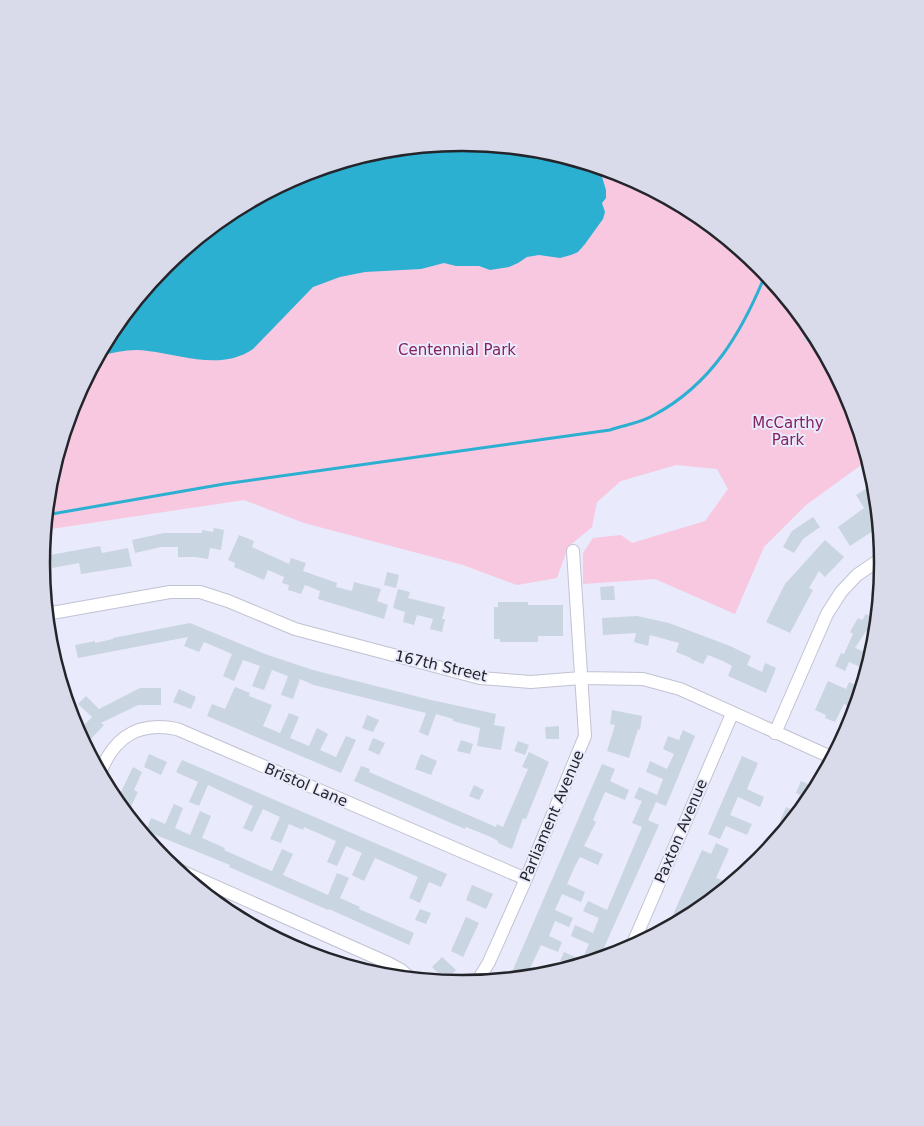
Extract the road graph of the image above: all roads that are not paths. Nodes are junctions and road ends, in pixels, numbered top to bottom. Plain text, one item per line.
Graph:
1 (573, 551) dead end
2 (874, 563) edge
3 (54, 613) edge
4 (582, 678) junction
5 (732, 714) junction
6 (775, 732) junction
7 (827, 755) edge
8 (104, 767) edge
9 (196, 878) edge
10 (526, 879) junction
11 (636, 937) edge
12 (397, 969) edge
13 (482, 974) edge

1 - 4 street, Parliament Avenue
2 - 6 street
3 - 4 street, 167th Street
4 - 5 street, 167th Street
4 - 10 street, Parliament Avenue
5 - 6 street, 167th Street
5 - 11 street, Paxton Avenue
6 - 7 street, 167th Street
8 - 10 street, Bristol Lane
9 - 12 street
10 - 13 street, Parliament Avenue

